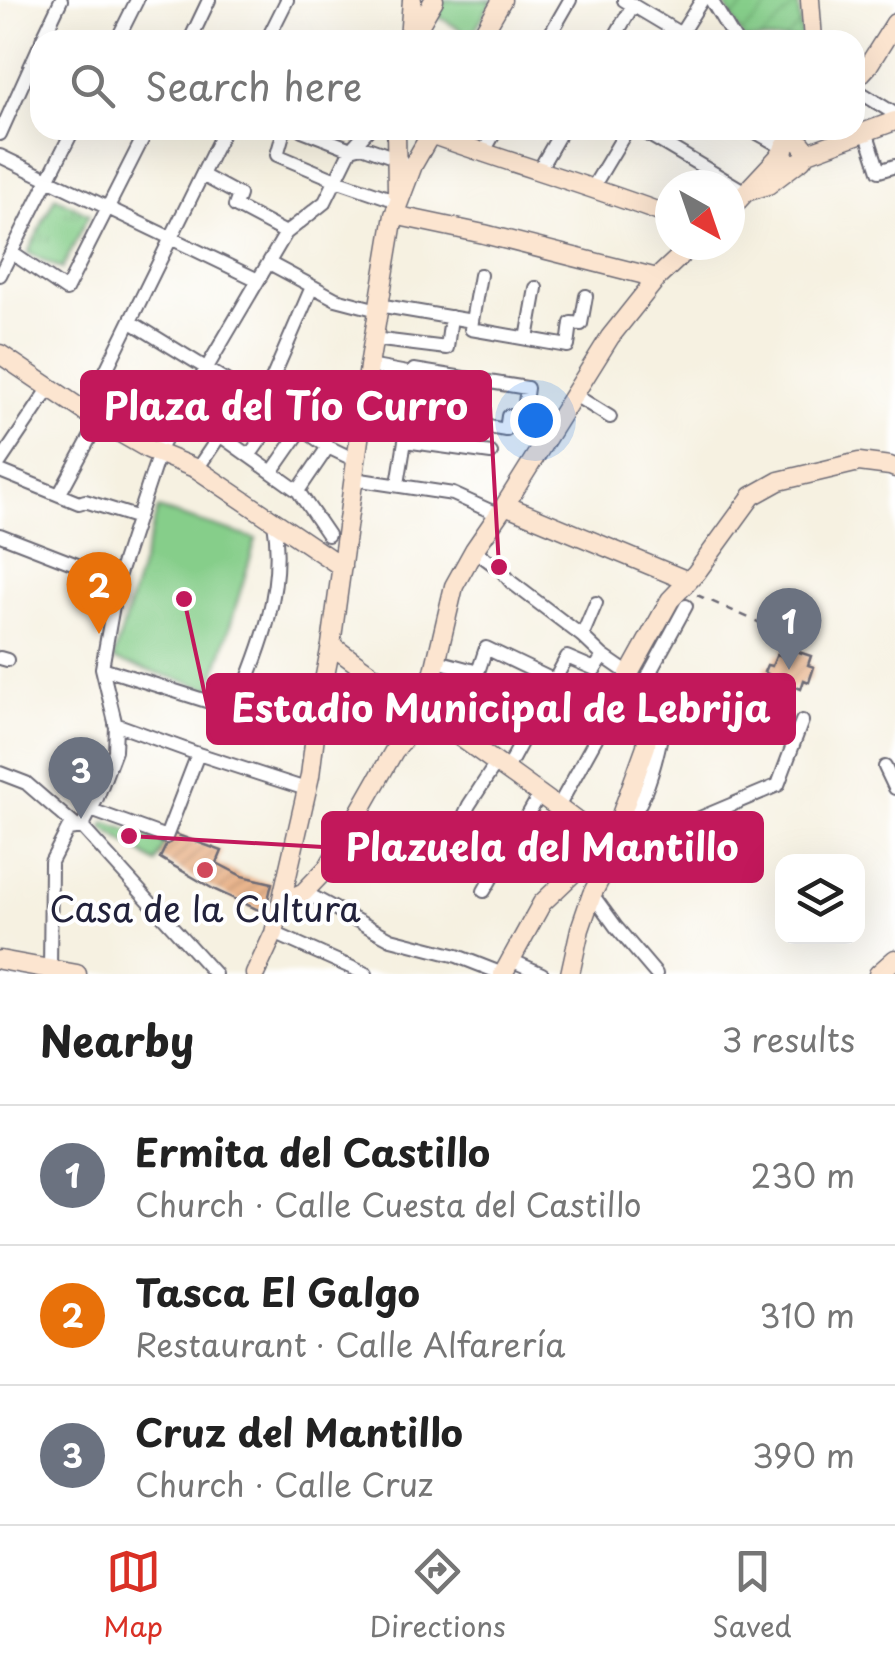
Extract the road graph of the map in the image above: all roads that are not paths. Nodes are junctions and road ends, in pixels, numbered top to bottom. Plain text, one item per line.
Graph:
1 (62, 0) edge
2 (137, 0) edge
3 (209, 0) edge
4 (287, 0) edge
5 (412, 0) edge
6 (434, 0) edge
7 (502, 0) edge
8 (570, 0) edge
9 (702, 0) edge
10 (711, 0) edge
11 (810, 0) edge
12 (628, 3) edge
13 (895, 23) edge
14 (47, 30) edge
15 (122, 30) edge
16 (195, 30) edge
17 (272, 30) edge
18 (410, 30) edge
19 (416, 30) edge
20 (487, 30) edge
21 (554, 30) edge
22 (617, 30) edge
23 (668, 30) edge
24 (683, 30) edge
25 (728, 30) edge
26 (812, 30) edge
27 (30, 67) edge
28 (865, 69) edge
29 (865, 96) edge
30 (895, 117) edge
31 (866, 130) joint
32 (0, 134) edge
33 (68, 140) edge
34 (142, 140) edge
35 (219, 140) edge
36 (280, 140) edge
37 (326, 140) edge
38 (360, 140) edge
39 (399, 140) edge
40 (424, 140) edge
41 (451, 140) edge
42 (490, 140) edge
43 (556, 140) edge
44 (621, 140) edge
45 (658, 140) edge
46 (795, 143) edge
47 (351, 150) junction
48 (483, 153) junction
49 (0, 156) edge
50 (405, 162) junction
51 (895, 166) edge
52 (539, 170) junction
53 (202, 175) junction
54 (49, 180) junction
55 (336, 180) junction
56 (594, 187) junction
57 (748, 192) junction
58 (745, 195) edge
59 (108, 208) junction
60 (396, 208) junction
61 (655, 210) edge
62 (286, 233) junction
63 (170, 238) junction
64 (12, 253) junction
65 (676, 260) edge
66 (269, 263) junction
67 (0, 275) edge
68 (480, 275) dead end
69 (657, 278) junction
70 (258, 280) junction
71 (312, 288) junction
72 (536, 288) dead end
73 (586, 296) dead end
74 (378, 307) junction
75 (451, 318) junction
76 (131, 322) junction
77 (471, 325) junction
78 (373, 339) junction
79 (527, 339) junction
80 (0, 354) edge
81 (369, 366) junction
82 (206, 367) junction
83 (274, 377) junction
84 (459, 377) junction
85 (49, 389) junction
86 (573, 394) junction
87 (255, 397) junction
88 (364, 406) junction
89 (280, 412) junction
90 (92, 417) junction
91 (610, 417) dead end
92 (452, 421) junction
93 (270, 426) junction
94 (302, 429) junction
95 (220, 436) junction
96 (293, 442) junction
97 (450, 447) junction
98 (328, 448) junction
99 (490, 452) dead end
100 (160, 454) junction
101 (250, 456) junction
102 (0, 462) edge
103 (895, 468) edge
104 (197, 469) junction
105 (354, 469) junction
106 (0, 471) edge
107 (272, 472) junction
108 (398, 484) junction
109 (298, 491) junction
110 (59, 495) junction
111 (497, 510) junction
112 (136, 517) junction
113 (274, 522) junction
114 (0, 535) edge
115 (328, 536) dead end
116 (474, 550) junction
117 (342, 567) junction
118 (118, 577) junction
119 (689, 593) junction
120 (596, 603) dead end
121 (582, 636) junction
122 (331, 645) junction
123 (603, 656) junction
124 (437, 661) junction
125 (102, 668) junction
126 (627, 680) junction
127 (555, 681) junction
128 (673, 687) junction
129 (711, 704) dead end
130 (235, 710) junction
131 (424, 714) junction
132 (256, 718) dead end
133 (802, 721) dead end
134 (115, 724) junction
135 (198, 754) junction
136 (502, 765) junction
137 (885, 767) dead end
138 (0, 772) edge
139 (895, 788) edge
140 (306, 789) junction
141 (540, 794) junction
142 (561, 802) junction
143 (91, 810) junction
144 (80, 828) junction
145 (453, 840) dead end
146 (605, 843) junction
147 (608, 864) junction
148 (484, 891) dead end
149 (304, 892) junction
150 (592, 894) junction
151 (281, 903) junction
152 (274, 933) junction
153 (895, 959) edge
154 (0, 960) edge
155 (506, 969) edge
156 (50, 971) edge
157 (77, 974) edge
158 (216, 974) edge
159 (255, 974) edge
160 (366, 974) edge
161 (542, 974) edge
162 (570, 974) edge
163 (656, 974) edge
164 (878, 974) edge

1 - 14 street
2 - 15 street
3 - 16 street
4 - 17 street
5 - 18 street
6 - 19 street
7 - 20 street
8 - 21 street
9 - 24 street
10 - 25 street
11 - 26 street
12 - 22 street
12 - 23 street
13 - 28 street
27 - 32 street
29 - 30 street
30 - 31 street
31 - 51 street
33 - 54 street
34 - 59 street
35 - 53 street
36 - 55 street
37 - 47 street
38 - 47 street
39 - 50 street
40 - 50 street
41 - 48 street
42 - 48 street
43 - 52 street
44 - 56 street
45 - 57 street
46 - 57 street
47 - 50 street
47 - 55 street
48 - 52 street
49 - 54 street
50 - 60 street
52 - 56 street
53 - 62 street
53 - 63 street
54 - 59 street
54 - 64 street
55 - 60 street
55 - 62 street
56 - 61 street
57 - 58 street
59 - 63 street
59 - 64 street
60 - 69 street
60 - 74 street
62 - 66 street
63 - 70 street
63 - 76 street
64 - 67 street
65 - 69 street
66 - 70 street
66 - 71 street
68 - 77 street
69 - 86 street
70 - 82 street
71 - 74 street
71 - 83 street
72 - 79 street
73 - 79 street
74 - 75 street
74 - 78 street
75 - 77 street
75 - 78 street
76 - 82 street
76 - 90 street
77 - 79 street
78 - 81 street
80 - 85 street
81 - 84 street
81 - 88 street
82 - 87 street
82 - 100 street
83 - 87 street
83 - 88 street
84 - 92 street
84 - 92 street
85 - 90 street
85 - 102 street
86 - 91 street
86 - 111 street
87 - 89 street
87 - 95 street
88 - 105 street
89 - 93 street
89 - 94 street
90 - 100 street
90 - 110 street
92 - 97 street
93 - 96 street
93 - 101 street
94 - 96 street
94 - 98 street
95 - 101 street
95 - 104 street
96 - 107 street
97 - 99 street
97 - 108 street
98 - 105 street
98 - 109 street
100 - 104 street
100 - 112 street
101 - 107 street
103 - 119 street
104 - 113 street
105 - 108 street
105 - 117 street
106 - 110 street
107 - 109 street
108 - 111 street
109 - 115 street
110 - 112 street
111 - 116 street
111 - 119 street
112 - 118 street
113 - 117 street
113 - 130 street
114 - 118 street
116 - 121 street
116 - 124 street
117 - 122 street
118 - 125 street
119 - 126 street
119 - 128 street
120 - 121 street
121 - 123 street
122 - 131 street
122 - 140 street
123 - 126 street
123 - 127 street
124 - 127 street
124 - 131 street
125 - 130 street
125 - 134 street
126 - 142 street
126 - 146 street
127 - 136 street
128 - 129 street
128 - 146 street
130 - 132 street
131 - 136 street
131 - 149 street
133 - 147 street
134 - 135 street
134 - 143 street
135 - 140 street
135 - 143 street
136 - 141 street
136 - 145 street
137 - 139 street
138 - 144 street
140 - 151 street
141 - 142 street
141 - 148 street
142 - 146 street
143 - 144 street
144 - 156 street
144 - 158 street
146 - 147 street
146 - 155 street
147 - 150 street
149 - 151 street
149 - 155 street
150 - 162 street
150 - 163 street
151 - 152 street
152 - 159 street
152 - 160 street
153 - 164 street
154 - 156 street
155 - 161 street
156 - 157 street

